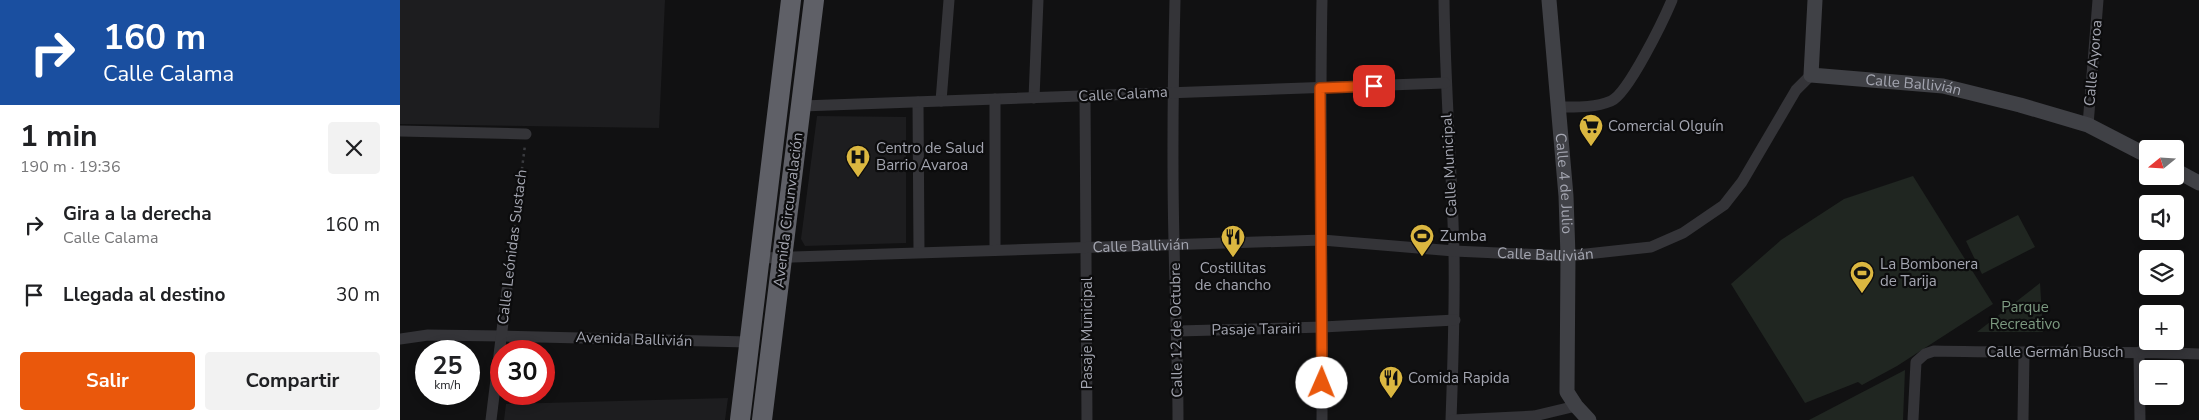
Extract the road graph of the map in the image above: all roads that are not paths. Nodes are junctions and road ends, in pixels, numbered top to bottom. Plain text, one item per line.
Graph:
1 (791, 0) edge
2 (814, 0) edge
3 (949, 0) edge
4 (1038, 0) edge
5 (1175, 0) edge
6 (1322, 0) edge
7 (1444, 0) edge
8 (1549, 0) edge
9 (1672, 0) edge
10 (1815, 0) edge
11 (2098, 0) edge
12 (1811, 75) junction
13 (1445, 83) junction
14 (1320, 88) junction
15 (1173, 92) junction
16 (1085, 96) junction
17 (1034, 98) junction
18 (995, 99) junction
19 (941, 101) junction
20 (918, 102) junction
21 (802, 106) junction
22 (1558, 107) junction
23 (2088, 125) junction
24 (400, 131) edge
25 (526, 134) road end
26 (2139, 151) edge
27 (2199, 170) edge
28 (2184, 171) edge
29 (2184, 175) edge
30 (2199, 183) edge
31 (1322, 240) junction
32 (1174, 244) junction
33 (1087, 246) junction
34 (995, 250) junction
35 (1454, 251) junction
36 (919, 252) junction
37 (1568, 256) junction
38 (782, 257) junction
39 (760, 258) junction
40 (507, 290) road end
41 (1454, 320) junction
42 (1323, 327) junction
43 (1178, 331) junction
44 (502, 336) junction
45 (400, 339) edge
46 (748, 342) junction
47 (2139, 352) junction
48 (2024, 353) junction
49 (2199, 354) edge
50 (1576, 406) junction
51 (491, 420) edge
52 (740, 420) edge
53 (762, 420) edge
54 (1087, 420) edge
55 (1178, 420) edge
56 (1322, 420) edge
57 (1452, 420) edge
58 (1589, 420) edge
59 (1913, 420) edge
60 (2023, 420) edge
61 (2140, 420) edge

1 - 39 highway, Avenida Circunvalación
2 - 21 highway, Avenida Circunvalación
3 - 19 street
4 - 17 street
5 - 15 street, Calle 12 de Octubre
6 - 14 street
7 - 13 street, Calle Municipal
8 - 22 street, Calle 4 de Julio
9 - 22 street
10 - 12 street
11 - 23 street, Calle Ayoroa
12 - 23 street, Calle Ballivián
12 - 37 street, Calle Ballivián
13 - 14 street, Calle Calama
13 - 35 street, Calle Municipal
14 - 15 street, Calle Calama
14 - 31 street
15 - 16 street, Calle Calama
15 - 32 street, Calle 12 de Octubre
16 - 17 street, Calle Calama
16 - 33 street, Pasaje Municipal
17 - 18 street, Calle Calama
18 - 19 street, Calle Calama
18 - 34 street
19 - 20 street, Calle Calama
20 - 21 street, Calle Calama
20 - 36 street
21 - 38 highway, Avenida Circunvalación
22 - 37 street, Calle 4 de Julio
23 - 26 street, Calle Ballivián
24 - 25 street
27 - 28 street
29 - 30 street
31 - 32 street, Calle Ballivián
31 - 35 street, Calle Ballivián
31 - 42 street
32 - 33 street, Calle Ballivián
32 - 43 street, Calle 12 de Octubre
33 - 34 street, Calle Ballivián
33 - 54 street, Pasaje Municipal
34 - 36 street, Calle Ballivián
35 - 37 street, Calle Ballivián
35 - 41 street, Calle Municipal
36 - 38 street, Calle Ballivián
37 - 50 street, Calle 4 de Julio
38 - 39 street, Calle Ballivián
38 - 53 highway, Avenida Circunvalación
39 - 46 highway, Avenida Circunvalación
40 - 44 street, Calle Leónidas Sustach
41 - 42 street, Pasaje Tarairi
41 - 57 street, Calle Municipal
42 - 43 street, Pasaje Tarairi
42 - 56 street
43 - 55 street, Calle 12 de Octubre
44 - 45 street, Avenida Ballivián
44 - 46 street, Avenida Ballivián
44 - 51 street, Calle Leónidas Sustach
46 - 52 highway, Avenida Circunvalación
47 - 48 street, Calle Germán Busch
47 - 49 street, Calle Germán Busch
47 - 61 street
48 - 59 street, Calle Germán Busch
48 - 60 street
50 - 57 street
50 - 58 street, Calle 4 de Julio

